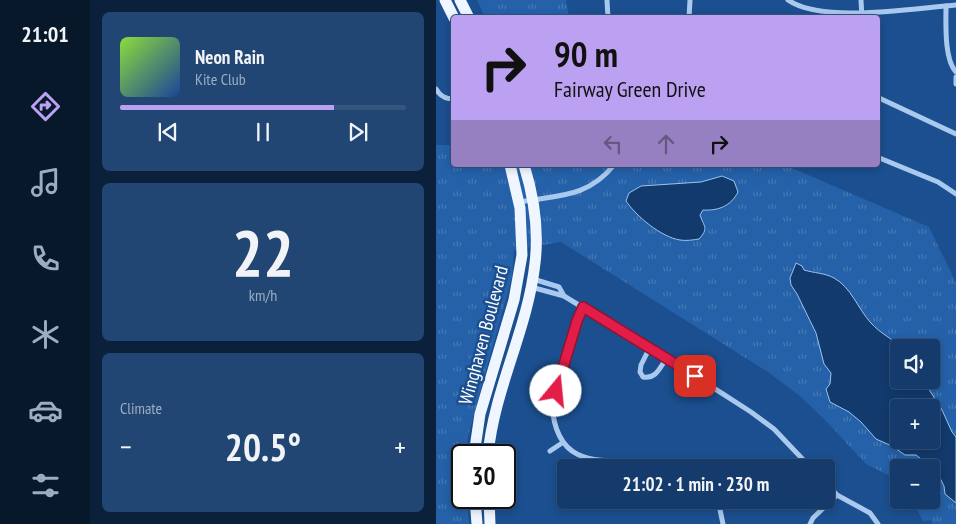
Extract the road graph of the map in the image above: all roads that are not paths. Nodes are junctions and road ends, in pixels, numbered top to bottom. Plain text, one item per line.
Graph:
1 (445, 0) edge
2 (460, 0) edge
3 (607, 0) edge
4 (690, 0) edge
5 (788, 0) edge
6 (861, 0) edge
7 (956, 5) edge
8 (946, 6) junction
9 (452, 15) edge
10 (468, 15) edge
11 (608, 15) edge
12 (689, 15) edge
13 (862, 15) edge
14 (956, 72) edge
15 (956, 78) edge
16 (956, 84) edge
17 (436, 89) edge
18 (880, 98) edge
19 (451, 99) edge
20 (956, 134) edge
21 (880, 158) edge
22 (511, 167) edge
23 (525, 167) edge
24 (612, 167) edge
25 (956, 194) edge
26 (533, 200) junction
27 (520, 202) junction
28 (532, 283) junction
29 (583, 307) junction
30 (649, 348) junction
31 (666, 359) junction
32 (562, 443) junction
33 (476, 444) edge
34 (490, 444) edge
35 (550, 451) dead end
36 (592, 459) edge
37 (802, 459) edge
38 (837, 494) joint
39 (476, 509) edge
40 (489, 509) edge
41 (720, 509) edge
42 (477, 524) edge
43 (490, 524) edge
44 (723, 524) edge
45 (810, 524) edge
46 (878, 524) edge

1 - 9 main road
2 - 10 main road
3 - 11 street
4 - 12 street
5 - 13 street
6 - 13 street
7 - 8 street
8 - 13 street
8 - 14 street
15 - 16 street
17 - 19 street
18 - 20 street
21 - 25 street
22 - 27 main road, Winghaven Boulevard
23 - 26 main road, Winghaven Boulevard
24 - 26 street
26 - 27 street
26 - 28 main road, Winghaven Boulevard
27 - 33 main road, Winghaven Boulevard
28 - 29 street
28 - 34 main road, Winghaven Boulevard
29 - 30 street
29 - 32 street
30 - 31 street
30 - 31 street
31 - 37 street
32 - 35 street
32 - 36 street
38 - 45 street
38 - 46 street
39 - 42 main road
40 - 43 main road
41 - 44 street

